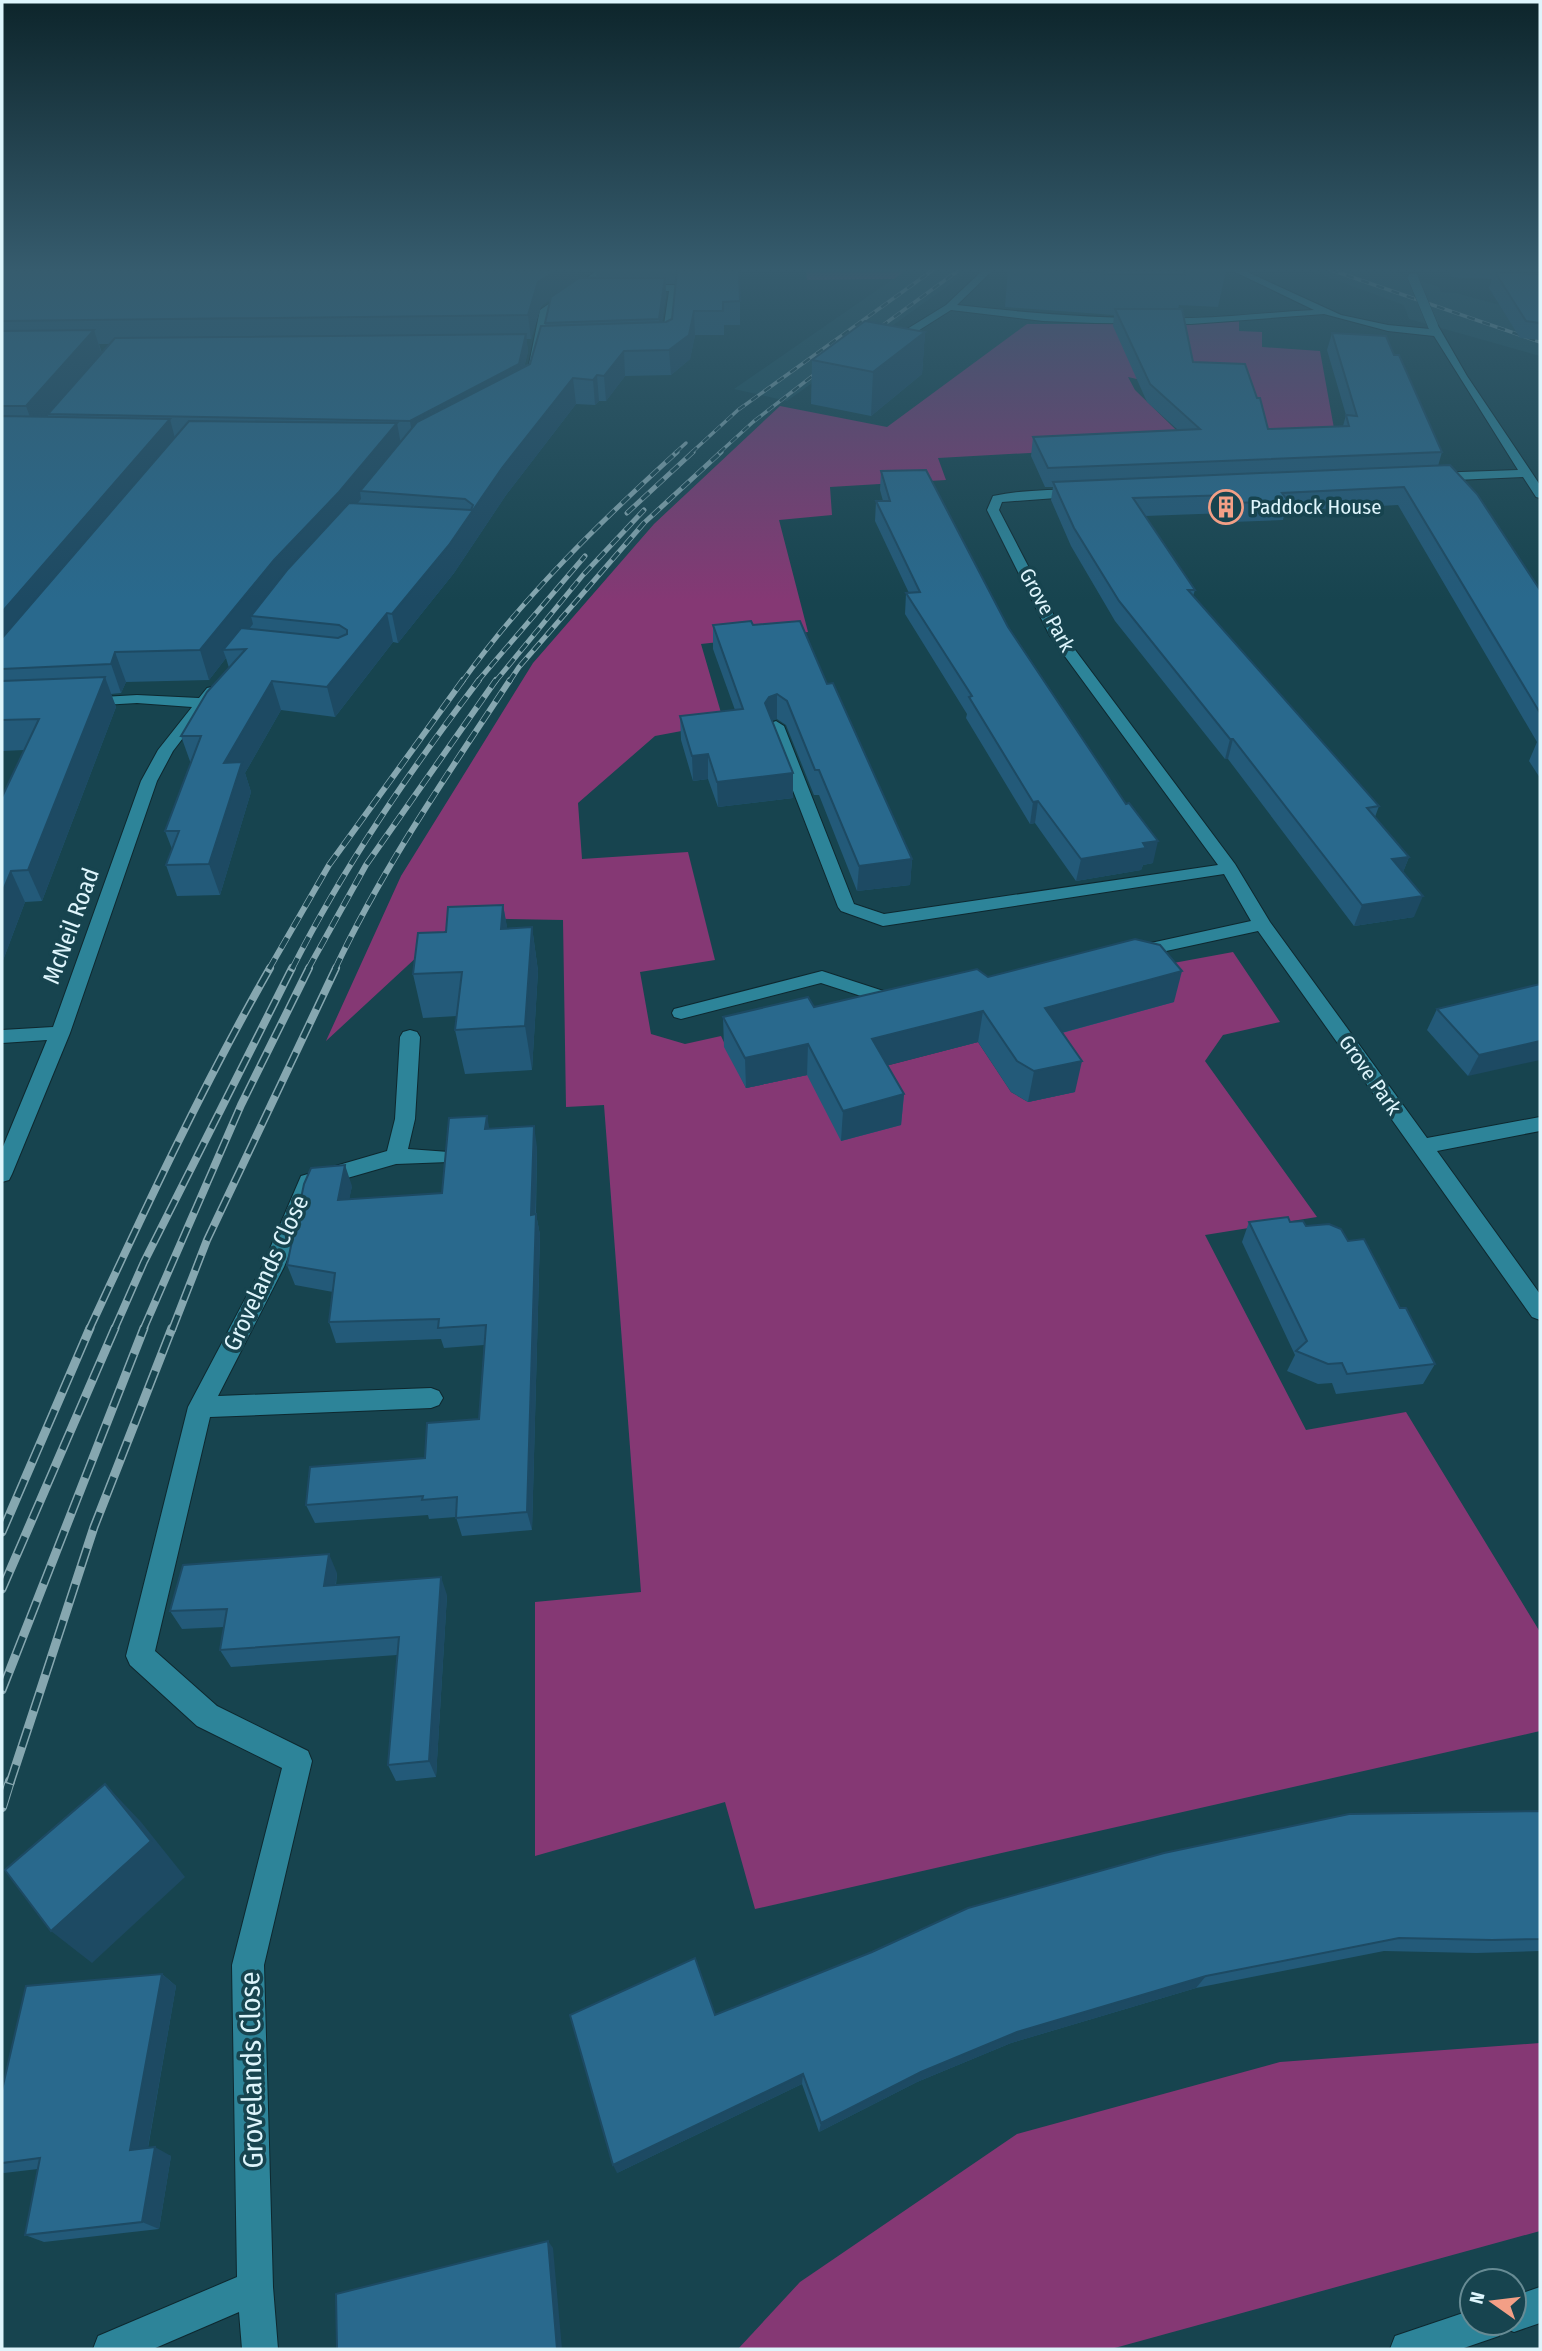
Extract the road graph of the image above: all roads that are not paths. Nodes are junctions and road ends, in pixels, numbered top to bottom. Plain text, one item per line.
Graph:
1 (530, 380) edge
2 (1467, 380) edge
3 (519, 390) edge
4 (1525, 473) junction
5 (1416, 478) edge
6 (1095, 492) edge
7 (1540, 494) edge
8 (219, 682) edge
9 (69, 702) edge
10 (202, 703) junction
11 (776, 726) edge
12 (1229, 868) junction
13 (1262, 924) junction
14 (1114, 956) edge
15 (912, 1000) edge
16 (681, 1013) dead end
17 (60, 1032) junction
18 (2, 1036) edge
19 (410, 1037) dead end
20 (1540, 1124) edge
21 (1420, 1147) junction
22 (396, 1156) junction
23 (442, 1157) edge
24 (2, 1174) edge
25 (1540, 1311) edge
26 (431, 1398) dead end
27 (200, 1407) junction
28 (255, 2287) junction
29 (1458, 2332) edge
30 (111, 2349) edge
31 (260, 2349) edge
32 (1408, 2349) edge

1 - 3 street
2 - 4 street
4 - 5 street
4 - 7 street
6 - 12 street, Grove Park
8 - 10 street, McNeil Road
9 - 10 street
10 - 17 street, McNeil Road
11 - 12 street
12 - 13 street, Grove Park
13 - 14 street
13 - 21 street, Grove Park
15 - 16 street
17 - 18 street
17 - 24 street, McNeil Road
19 - 22 street
20 - 21 street
21 - 25 street, Grove Park
22 - 23 street, Grovelands Close
22 - 27 street, Grovelands Close
26 - 27 street
27 - 28 street, Grovelands Close
28 - 30 street
28 - 31 street, Grovelands Close
29 - 32 street

